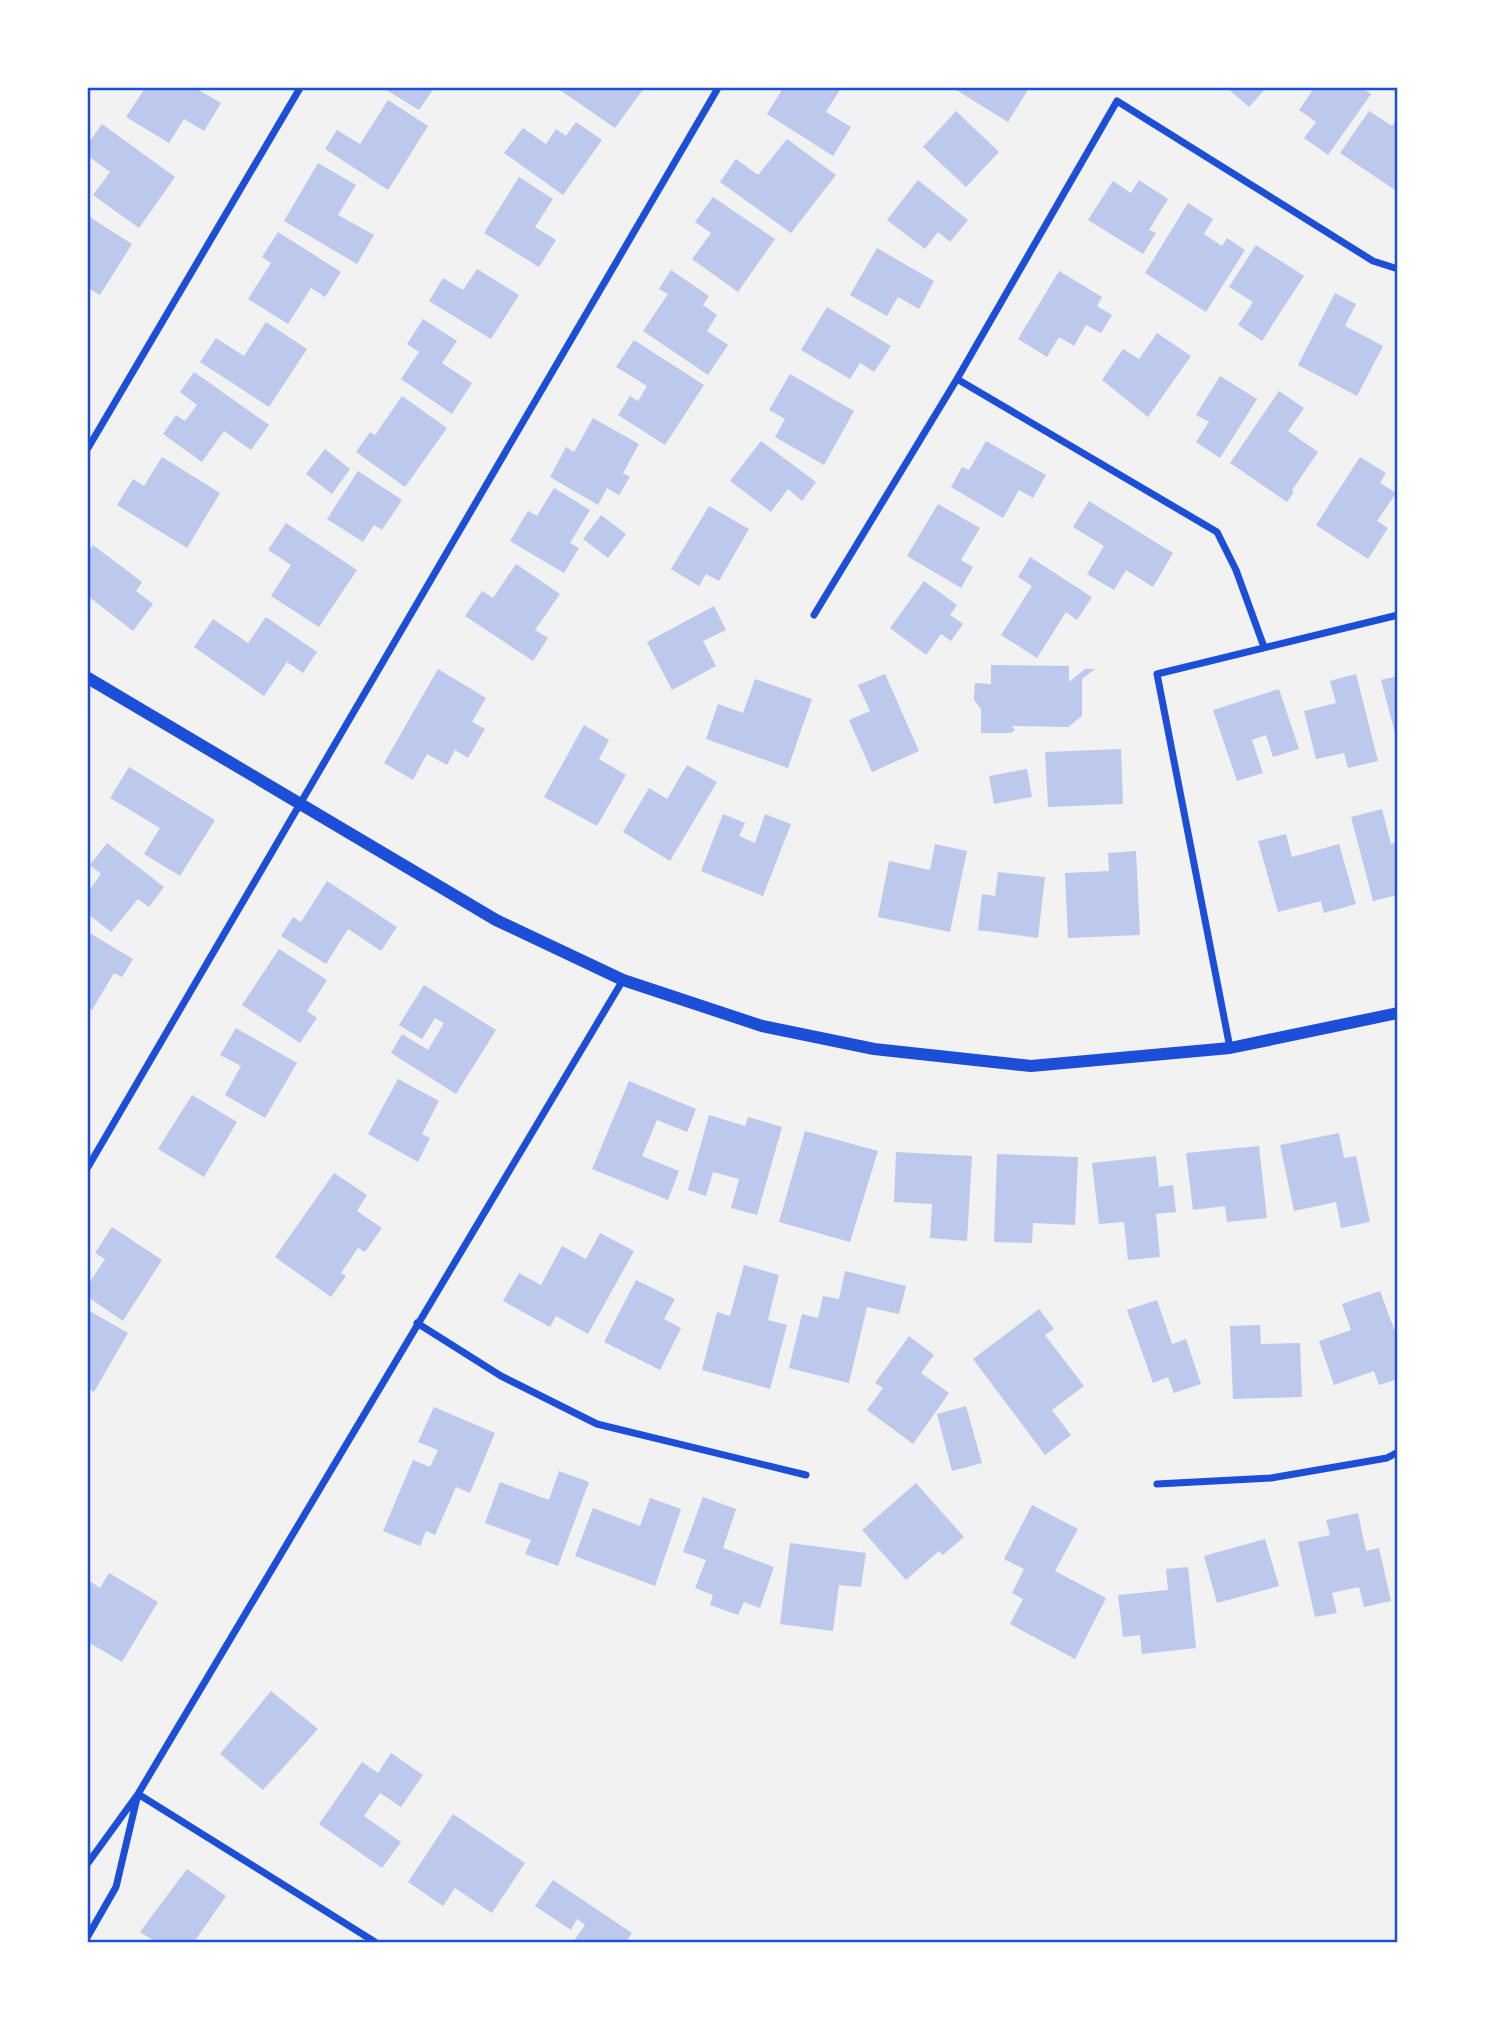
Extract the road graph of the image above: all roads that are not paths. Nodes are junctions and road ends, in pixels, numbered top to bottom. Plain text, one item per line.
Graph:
1 (300, 88) edge
2 (718, 88) edge
3 (1398, 270) edge
4 (957, 379) junction
5 (88, 448) edge
6 (814, 615) dead end
7 (1398, 615) edge
8 (1264, 647) junction
9 (88, 678) edge
10 (298, 804) junction
11 (623, 980) junction
12 (1398, 1013) edge
13 (1230, 1048) junction
14 (88, 1167) edge
15 (417, 1323) junction
16 (1398, 1452) edge
17 (806, 1475) dead end
18 (1157, 1483) dead end
19 (138, 1794) junction
20 (88, 1863) edge
21 (88, 1936) edge
22 (375, 1942) edge

1 - 5 street
2 - 10 street
3 - 4 street
4 - 6 street
4 - 8 street
7 - 8 street
8 - 13 street
9 - 10 street
10 - 11 street
10 - 14 street
11 - 13 street
11 - 15 street
12 - 13 street
15 - 17 street
15 - 19 street
16 - 18 street
19 - 20 street
19 - 21 street
19 - 22 street

